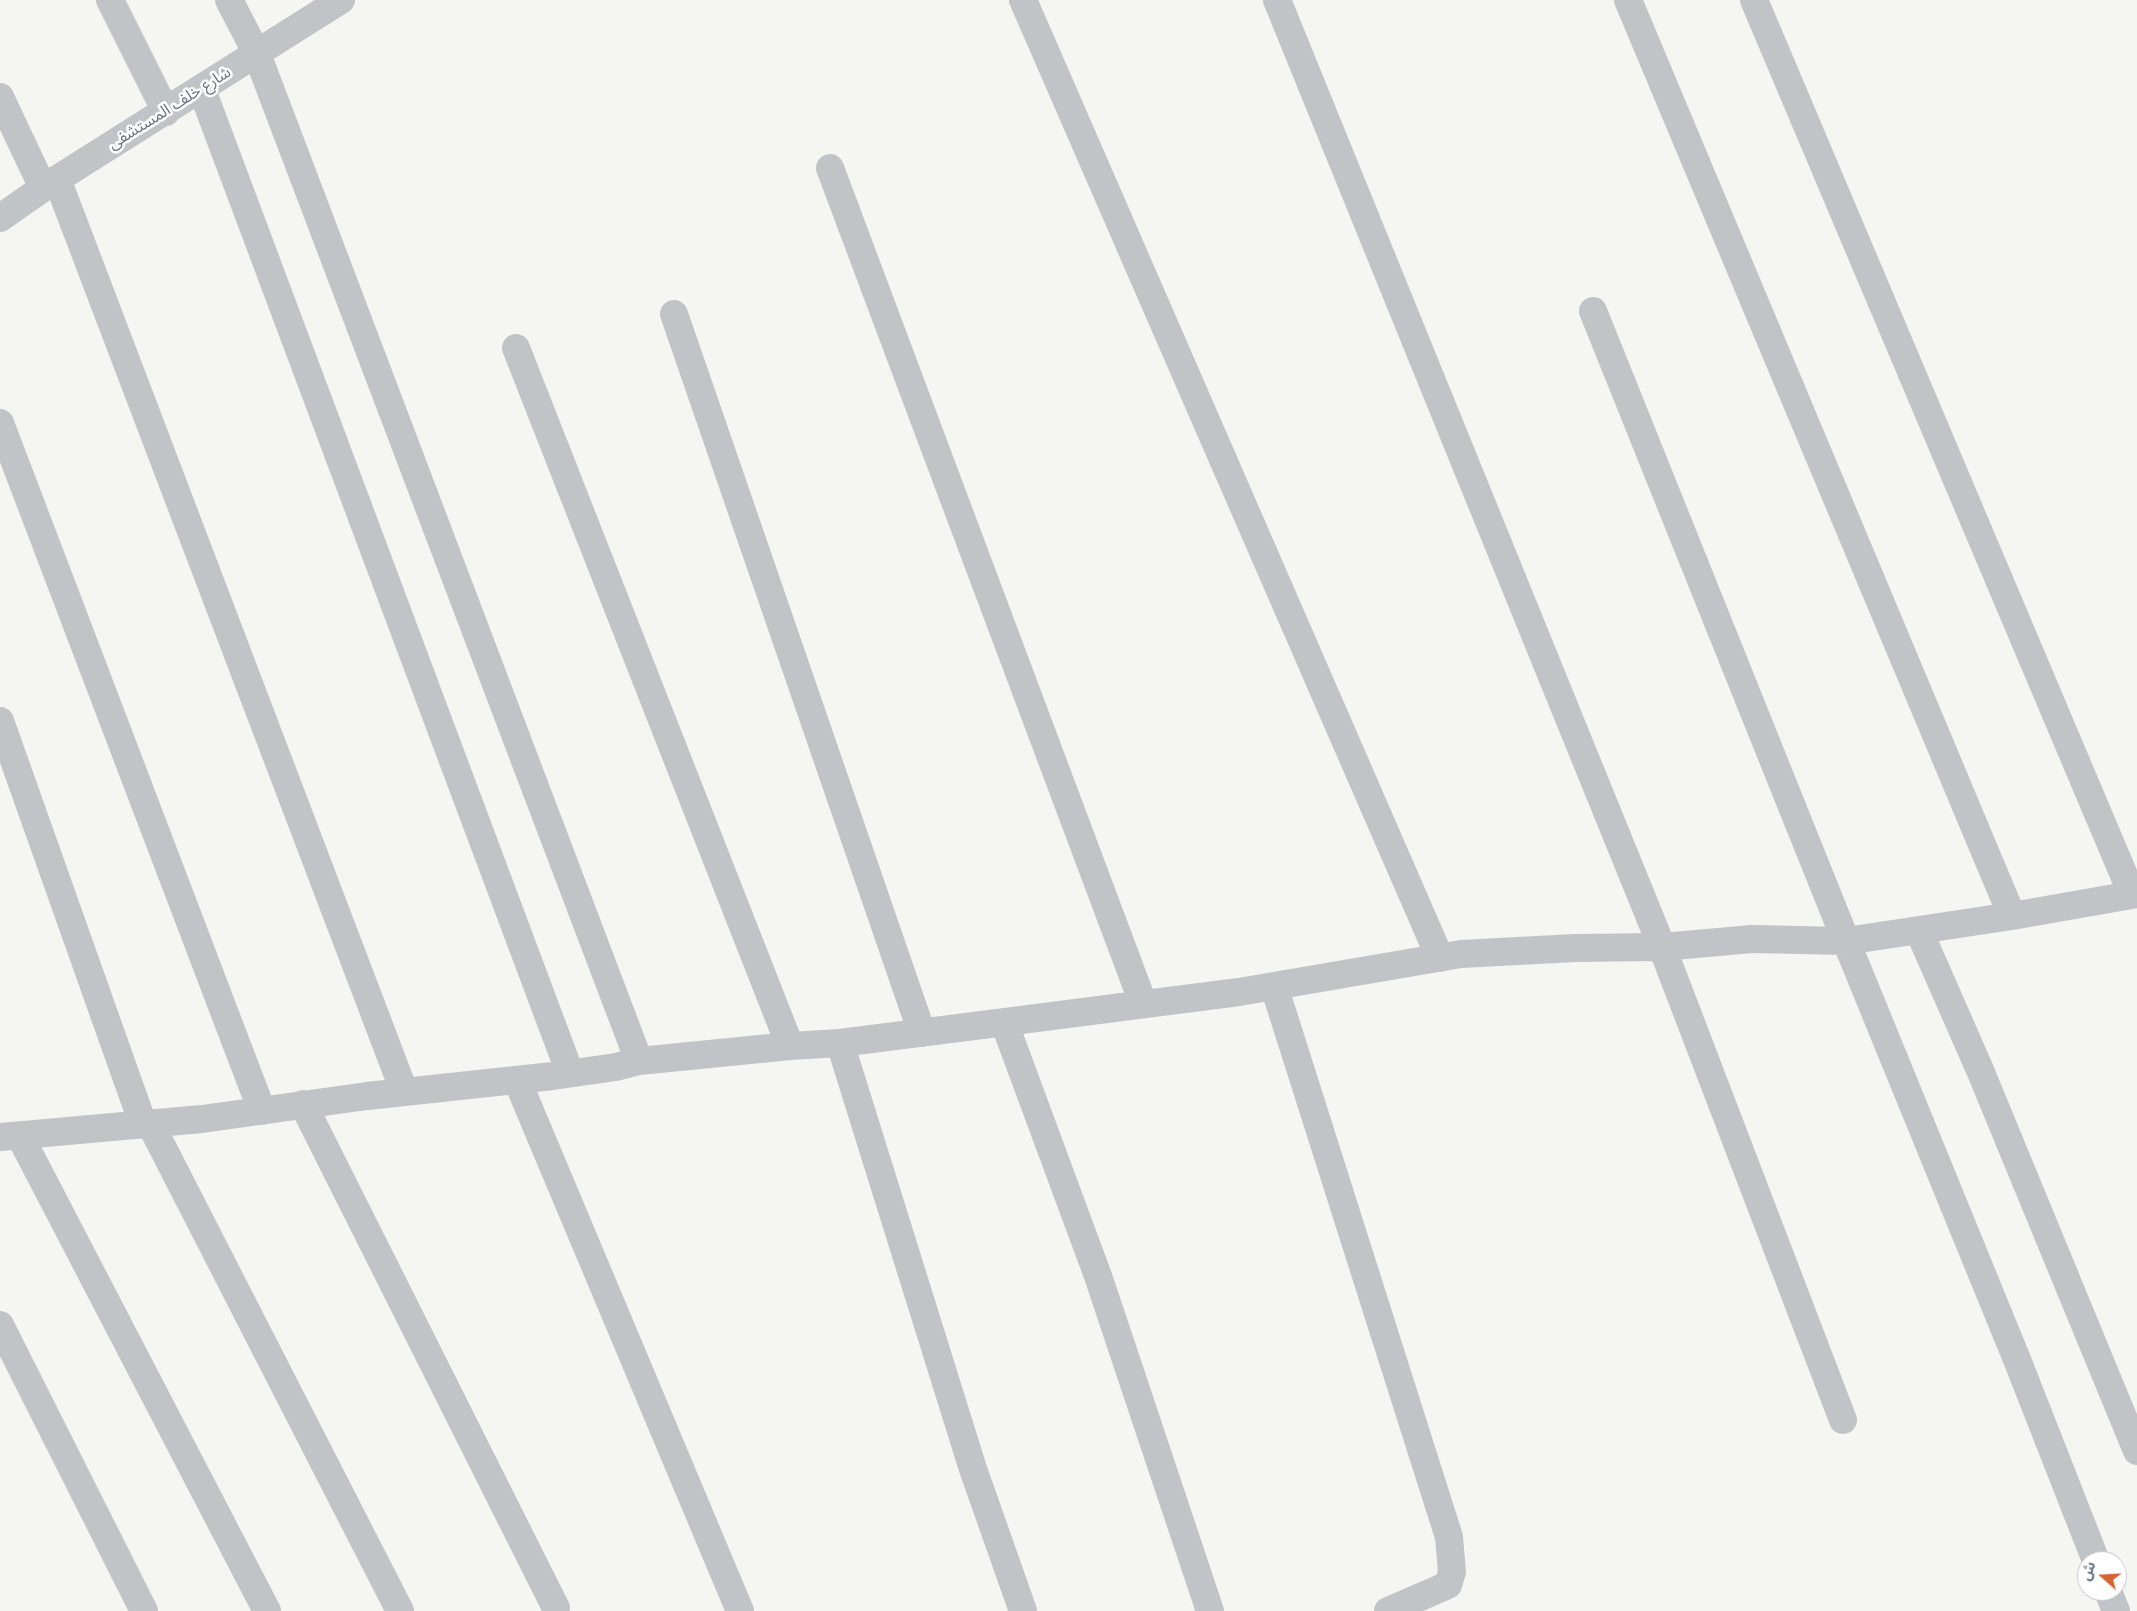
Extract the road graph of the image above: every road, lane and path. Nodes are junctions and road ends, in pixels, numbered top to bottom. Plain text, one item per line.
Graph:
1 (110, 0) edge
2 (229, 0) edge
3 (341, 0) edge
4 (1024, 0) edge
5 (1277, 0) edge
6 (1628, 0) edge
7 (1754, 0) edge
8 (257, 54) junction
9 (202, 90) junction
10 (0, 97) edge
11 (166, 112) junction
12 (830, 168) dead end
13 (50, 183) junction
14 (0, 218) edge
15 (1593, 311) dead end
16 (674, 314) dead end
17 (516, 348) dead end
18 (0, 423) edge
19 (0, 721) edge
20 (2134, 894) edge
21 (2012, 916) junction
22 (1919, 931) junction
23 (1846, 941) junction
24 (1662, 947) junction
25 (1440, 958) junction
26 (1274, 986) junction
27 (1143, 1003) junction
28 (1004, 1022) junction
29 (922, 1033) junction
30 (840, 1043) junction
31 (790, 1046) junction
32 (640, 1061) junction
33 (570, 1073) junction
34 (517, 1080) junction
35 (404, 1092) junction
36 (303, 1104) junction
37 (262, 1111) junction
38 (147, 1123) junction
39 (10, 1136) edge
40 (0, 1325) edge
41 (1843, 1420) dead end
42 (2137, 1451) edge
43 (2092, 1551) edge
44 (556, 1608) dead end
45 (144, 1611) edge
46 (267, 1611) edge
47 (400, 1611) edge
48 (740, 1611) edge
49 (1023, 1611) edge
50 (1210, 1611) edge
51 (1388, 1611) edge

1 - 11 street
2 - 8 street
3 - 8 street, شارع خلف المستشفى
4 - 25 street
5 - 24 street
6 - 21 street
7 - 20 street
8 - 9 street, شارع خلف المستشفى
8 - 32 street
9 - 11 street, شارع خلف المستشفى
9 - 33 street
10 - 13 street
11 - 13 street, شارع خلف المستشفى
12 - 27 street
13 - 14 street, شارع خلف المستشفى
13 - 35 street
15 - 23 street
16 - 29 street
17 - 31 street
18 - 37 street
19 - 38 street
20 - 21 street
21 - 22 street
22 - 23 street
22 - 42 street
23 - 24 street
23 - 43 street
24 - 25 street
24 - 41 street
25 - 26 street
26 - 27 street
26 - 51 street
27 - 28 street
28 - 29 street
28 - 50 street
29 - 30 street
30 - 31 street
30 - 49 street
31 - 32 street
32 - 33 street
33 - 34 street
34 - 35 street
34 - 48 street
35 - 36 street
36 - 37 street
36 - 44 street
37 - 38 street
38 - 39 street
38 - 47 street
39 - 46 street
40 - 45 street

